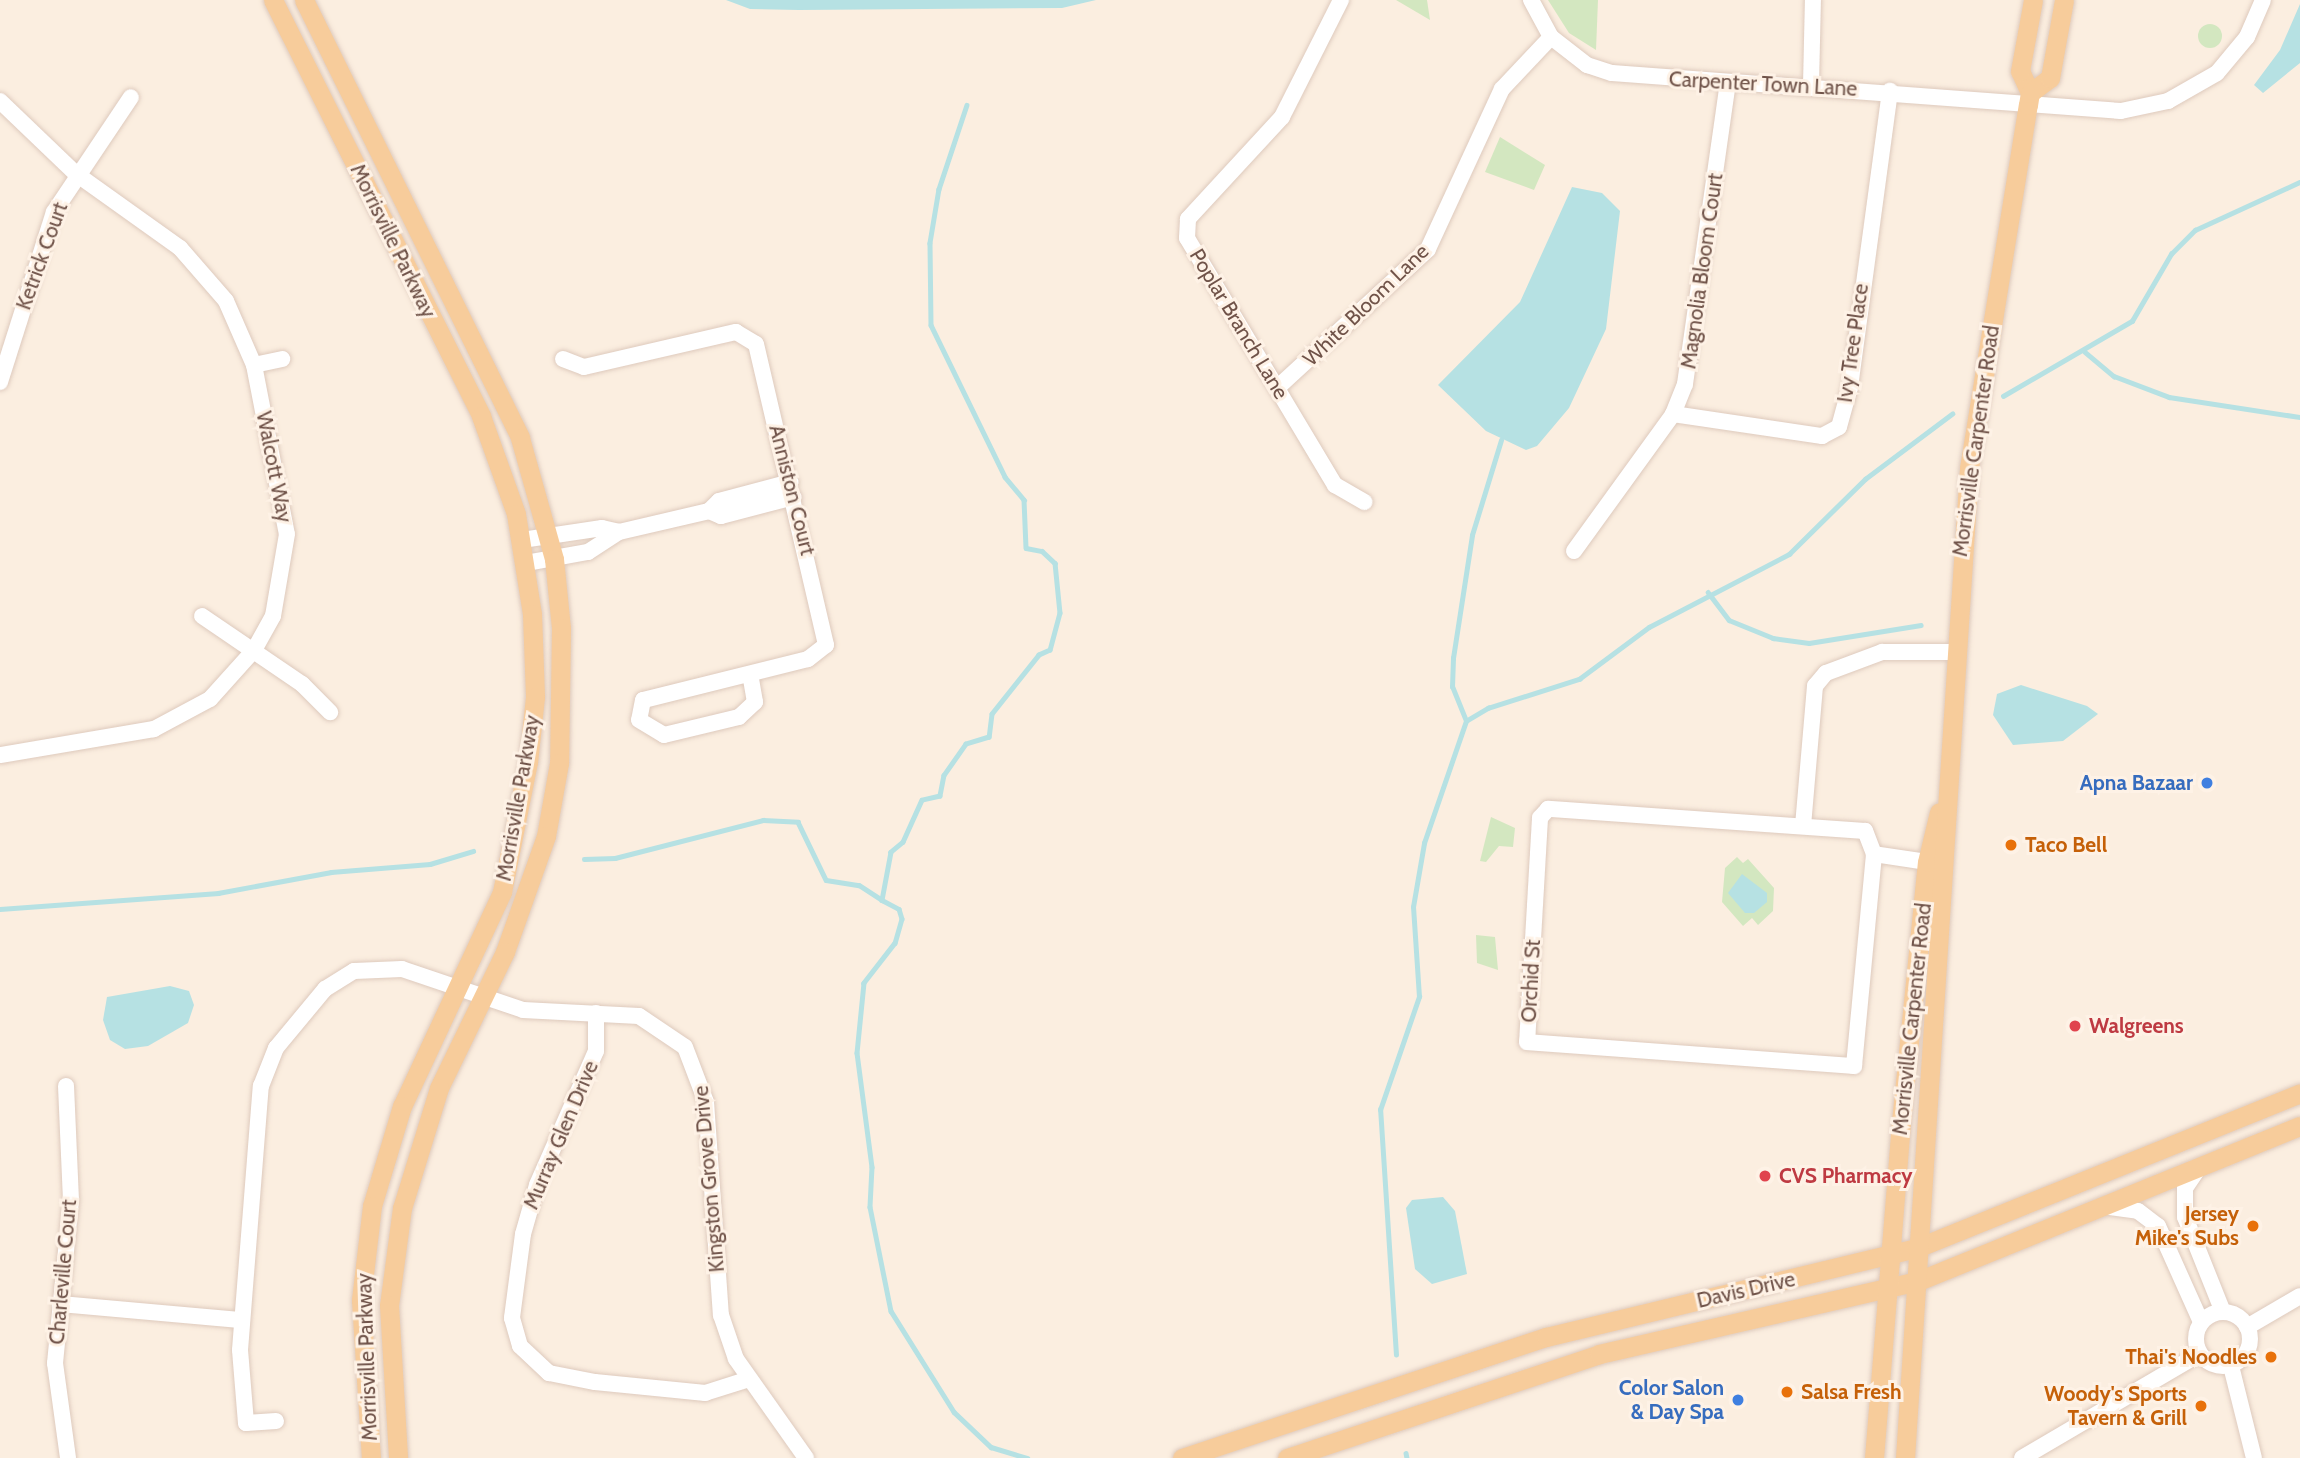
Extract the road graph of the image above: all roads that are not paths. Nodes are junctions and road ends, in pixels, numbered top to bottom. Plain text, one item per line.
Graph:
1 (273, 0) edge
2 (304, 0) edge
3 (1341, 0) edge
4 (1531, 0) edge
5 (1813, 0) edge
6 (2033, 0) edge
7 (2064, 0) edge
8 (2263, 0) edge
9 (1551, 37) junction
10 (1728, 83) junction
11 (1811, 85) junction
12 (1890, 90) junction
13 (131, 97) dead end
14 (2029, 99) junction
15 (0, 102) edge
16 (75, 173) junction
17 (282, 359) dead end
18 (563, 359) dead end
19 (254, 365) junction
20 (0, 382) edge
21 (1277, 388) junction
22 (1672, 414) junction
23 (792, 489) junction
24 (1365, 502) dead end
25 (618, 532) junction
26 (549, 537) junction
27 (522, 540) junction
28 (1574, 551) dead end
29 (554, 559) junction
30 (526, 563) junction
31 (202, 615) dead end
32 (255, 649) junction
33 (1954, 652) junction
34 (750, 674) junction
35 (330, 712) dead end
36 (0, 755) edge
37 (1944, 791) junction
38 (1803, 827) junction
39 (1874, 854) junction
40 (1927, 862) junction
41 (461, 985) junction
42 (484, 998) junction
43 (596, 1013) junction
44 (66, 1086) dead end
45 (2300, 1093) edge
46 (2300, 1126) edge
47 (2198, 1169) junction
48 (2110, 1207) junction
49 (1917, 1248) junction
50 (1888, 1257) junction
51 (1917, 1281) junction
52 (1886, 1289) junction
53 (2300, 1296) edge
54 (60, 1304) junction
55 (2223, 1312) junction
56 (240, 1320) junction
57 (2201, 1322) junction
58 (2247, 1327) junction
59 (2199, 1354) junction
60 (2231, 1366) junction
61 (749, 1379) junction
62 (276, 1421) dead end
63 (68, 1458) edge
64 (371, 1458) edge
65 (398, 1458) edge
66 (806, 1458) edge
67 (1182, 1458) edge
68 (1287, 1458) edge
69 (1874, 1458) edge
70 (1905, 1458) edge
71 (2022, 1458) edge
72 (2254, 1458) edge

1 - 27 main road, Morrisville Parkway
2 - 26 main road, Morrisville Parkway
3 - 21 street, Poplar Branch Lane
4 - 9 street, Carpenter Town Lane
5 - 11 street
6 - 14 main road, Morrisville Carpenter Road
7 - 14 main road
8 - 14 street, Carpenter Town Lane
9 - 10 street, Carpenter Town Lane
9 - 21 street, White Bloom Lane
10 - 11 street, Carpenter Town Lane
10 - 22 street, Magnolia Bloom Court
11 - 12 street, Carpenter Town Lane
12 - 14 street, Carpenter Town Lane
12 - 22 street, Ivy Tree Place
13 - 16 street, Ketrick Court
14 - 33 main road, Morrisville Carpenter Road
15 - 16 street, Walcott Way
16 - 19 street, Walcott Way
16 - 20 street, Ketrick Court
17 - 19 street
18 - 23 street, Anniston Court
19 - 32 street, Walcott Way
21 - 24 street, Poplar Branch Lane
22 - 28 street, Magnolia Bloom Court
23 - 25 street
23 - 34 street, Anniston Court
25 - 26 street
25 - 29 street
26 - 27 street
26 - 29 main road, Morrisville Parkway
27 - 30 main road, Morrisville Parkway
29 - 30 street
29 - 42 main road, Morrisville Parkway
30 - 41 main road, Morrisville Parkway
31 - 32 street
32 - 35 street
32 - 36 street, Walcott Way
33 - 37 main road, Morrisville Carpenter Road
33 - 38 street
34 - 34 street
37 - 40 main road, Morrisville Carpenter Road
37 - 49 main road, Morrisville Carpenter Road
38 - 39 street, Orchid St
38 - 39 street, Orchid St
39 - 40 street
40 - 50 main road, Morrisville Carpenter Road
41 - 42 street, Kingston Grove Drive
41 - 56 street, Kingston Grove Drive
41 - 64 main road, Morrisville Parkway
42 - 43 street, Kingston Grove Drive
42 - 65 main road, Morrisville Parkway
43 - 61 street, Kingston Grove Drive
43 - 61 street, Murray Glen Drive
44 - 54 street, Charleville Court
45 - 49 main road, Davis Drive
46 - 47 main road, Davis Drive
47 - 48 main road, Davis Drive
47 - 55 street
48 - 51 main road, Davis Drive
48 - 57 street
49 - 50 main road, Davis Drive
49 - 51 main road, Morrisville Carpenter Road
50 - 52 main road, Morrisville Carpenter Road
50 - 67 main road, Davis Drive
51 - 52 main road, Davis Drive
51 - 70 main road, Morrisville Carpenter Road
52 - 68 main road, Davis Drive
52 - 69 main road, Morrisville Carpenter Road
53 - 58 street
54 - 56 street
54 - 63 street, Charleville Court
55 - 57 street
55 - 58 street
56 - 62 street, Kingston Grove Drive
57 - 59 street
58 - 60 street
59 - 60 street
59 - 71 street
60 - 72 street
61 - 66 street, Kingston Grove Drive

